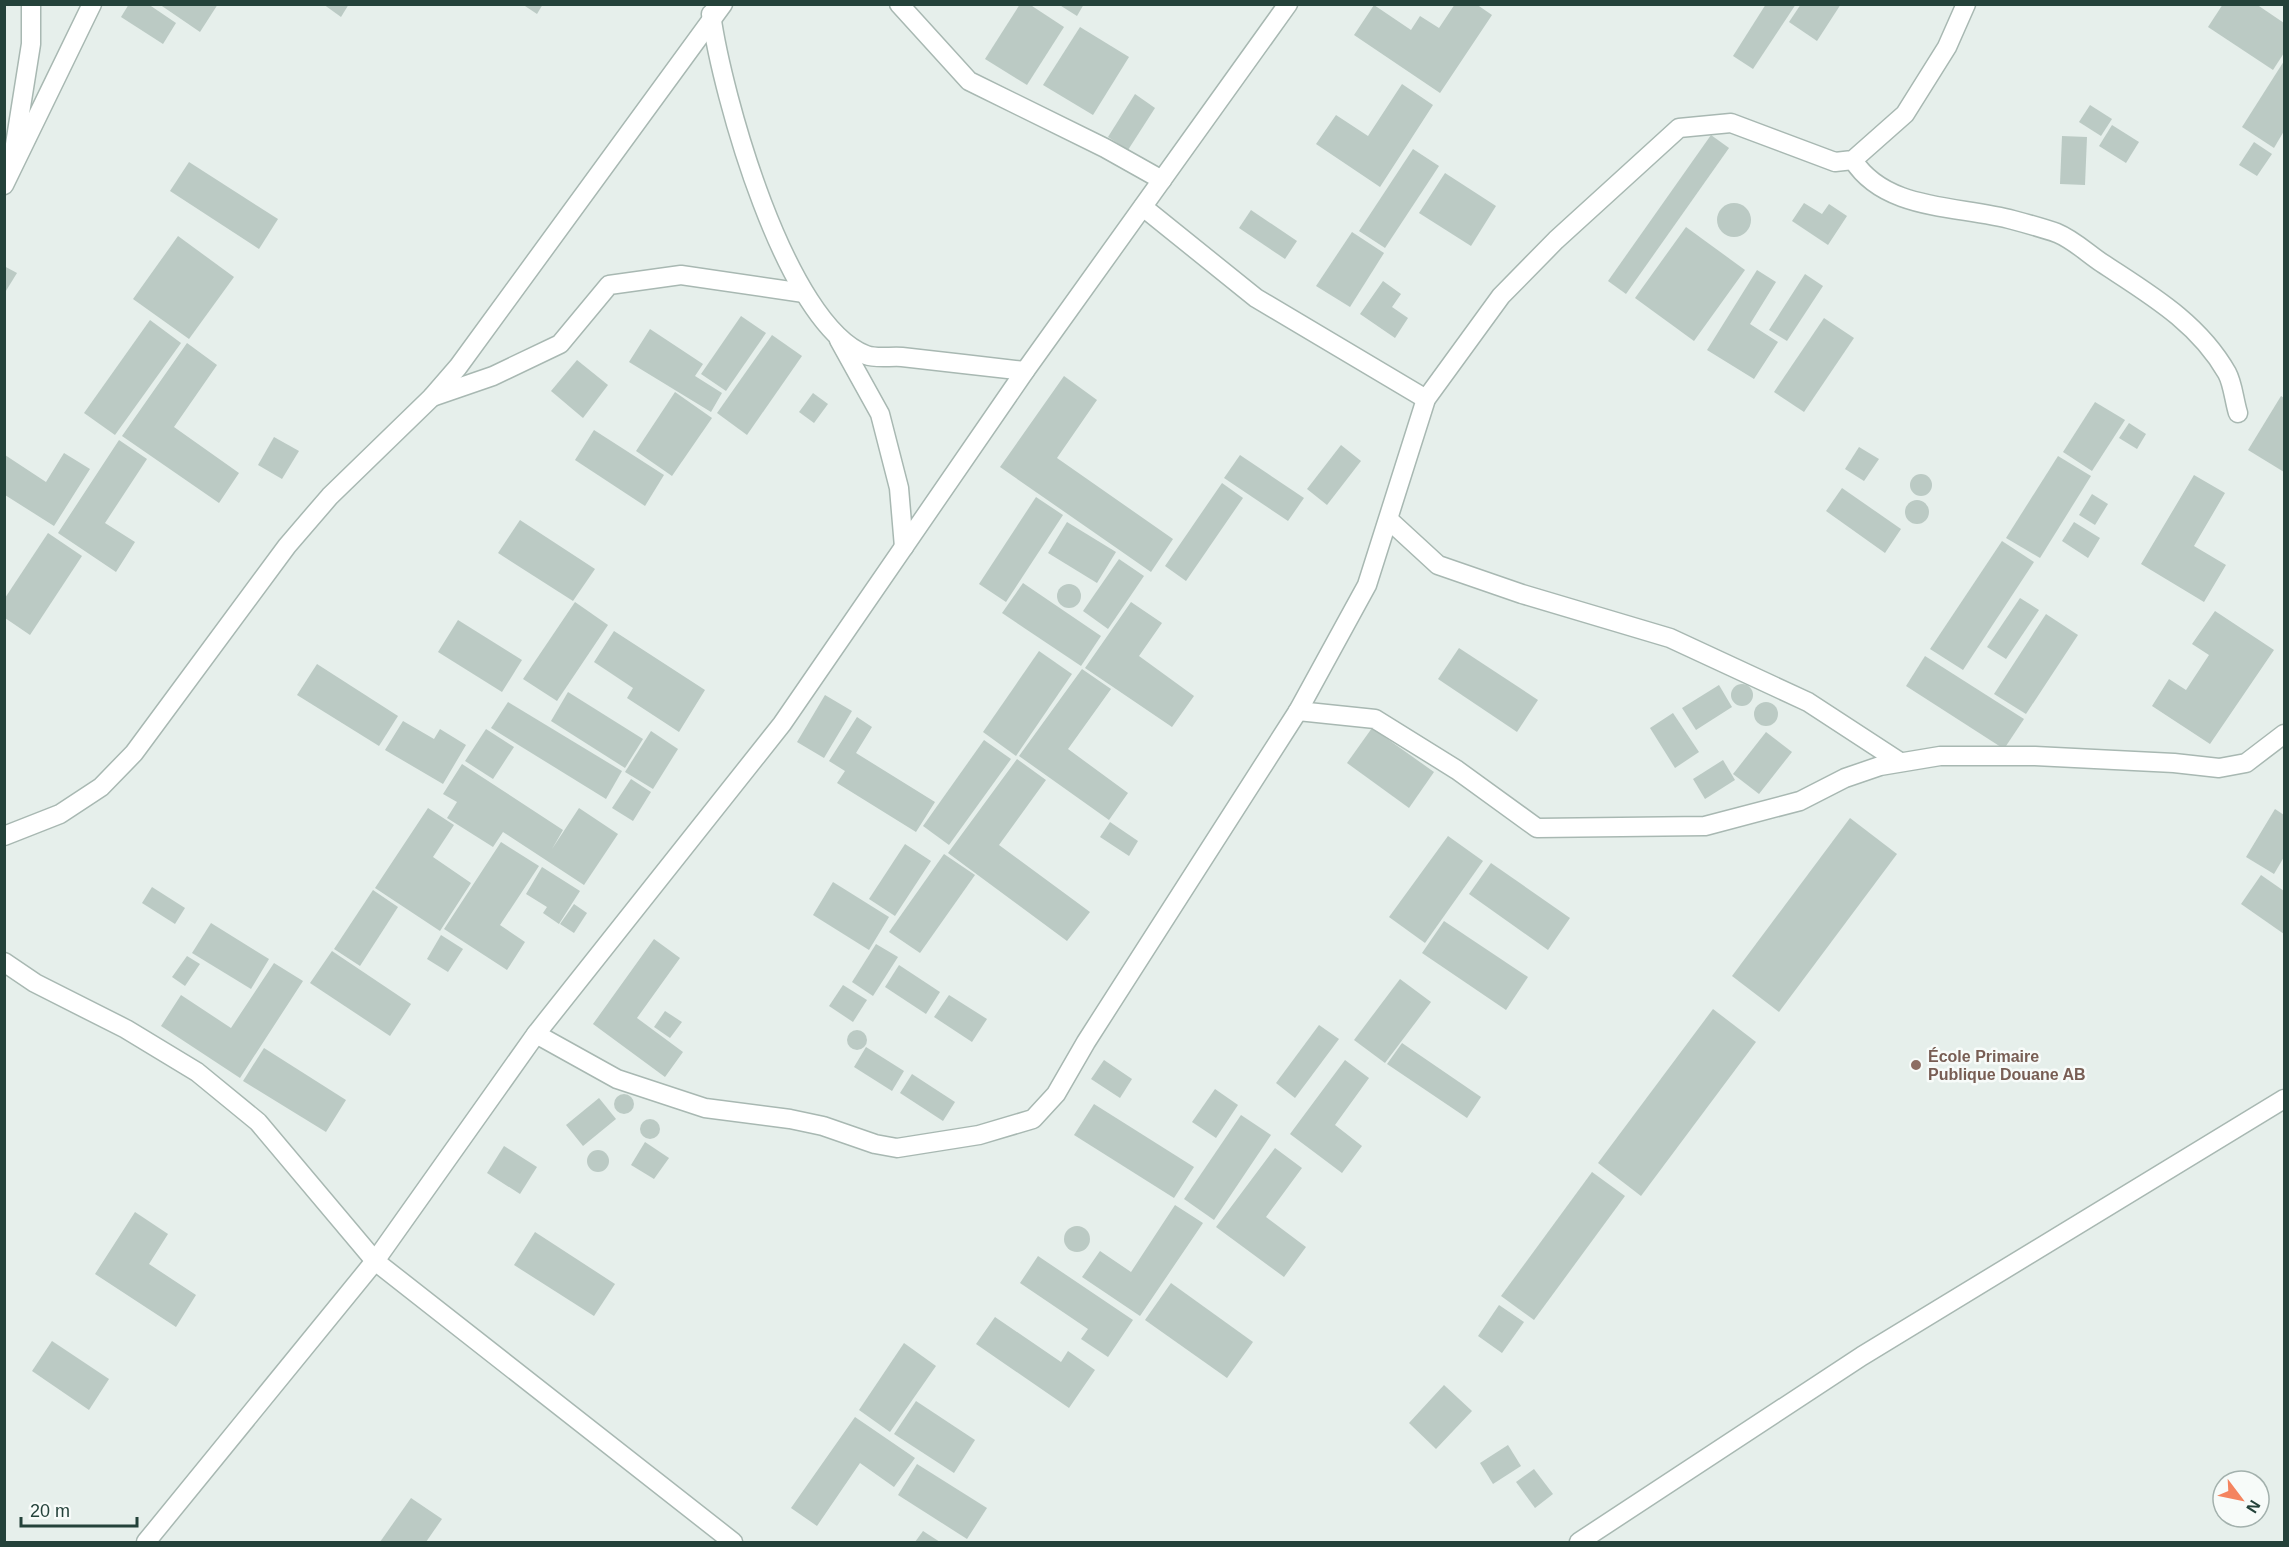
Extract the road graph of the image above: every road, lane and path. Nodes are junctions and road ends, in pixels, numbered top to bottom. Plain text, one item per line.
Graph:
1 (31, 4) edge
2 (92, 4) edge
3 (723, 4) edge
4 (899, 4) edge
5 (1288, 4) edge
6 (1966, 4) edge
7 (711, 12) edge
8 (1853, 160) junction
9 (1162, 180) junction
10 (7, 181) edge
11 (1143, 207) junction
12 (804, 293) junction
13 (838, 338) junction
14 (1025, 371) junction
15 (432, 397) junction
16 (1426, 399) junction
17 (2238, 413) dead end
18 (1389, 520) junction
19 (904, 547) junction
20 (1298, 711) junction
21 (2284, 734) edge
22 (1900, 762) junction
23 (4, 836) edge
24 (4, 962) edge
25 (536, 1034) junction
26 (2284, 1099) edge
27 (375, 1262) junction
28 (146, 1542) edge
29 (733, 1542) edge
30 (1579, 1542) edge

1 - 10 street
2 - 10 street
3 - 7 street
4 - 9 street
5 - 9 street
6 - 8 street
7 - 12 street
7 - 15 street
8 - 16 street
8 - 17 street
9 - 11 street
11 - 14 street
11 - 16 street
12 - 13 street
12 - 15 street
13 - 14 street
13 - 19 street
14 - 19 street
15 - 23 street
16 - 18 street
18 - 20 street
18 - 22 street
19 - 25 street
20 - 22 street
20 - 25 street
21 - 22 street
24 - 27 street
25 - 27 street
26 - 30 street
27 - 28 street
27 - 29 street

